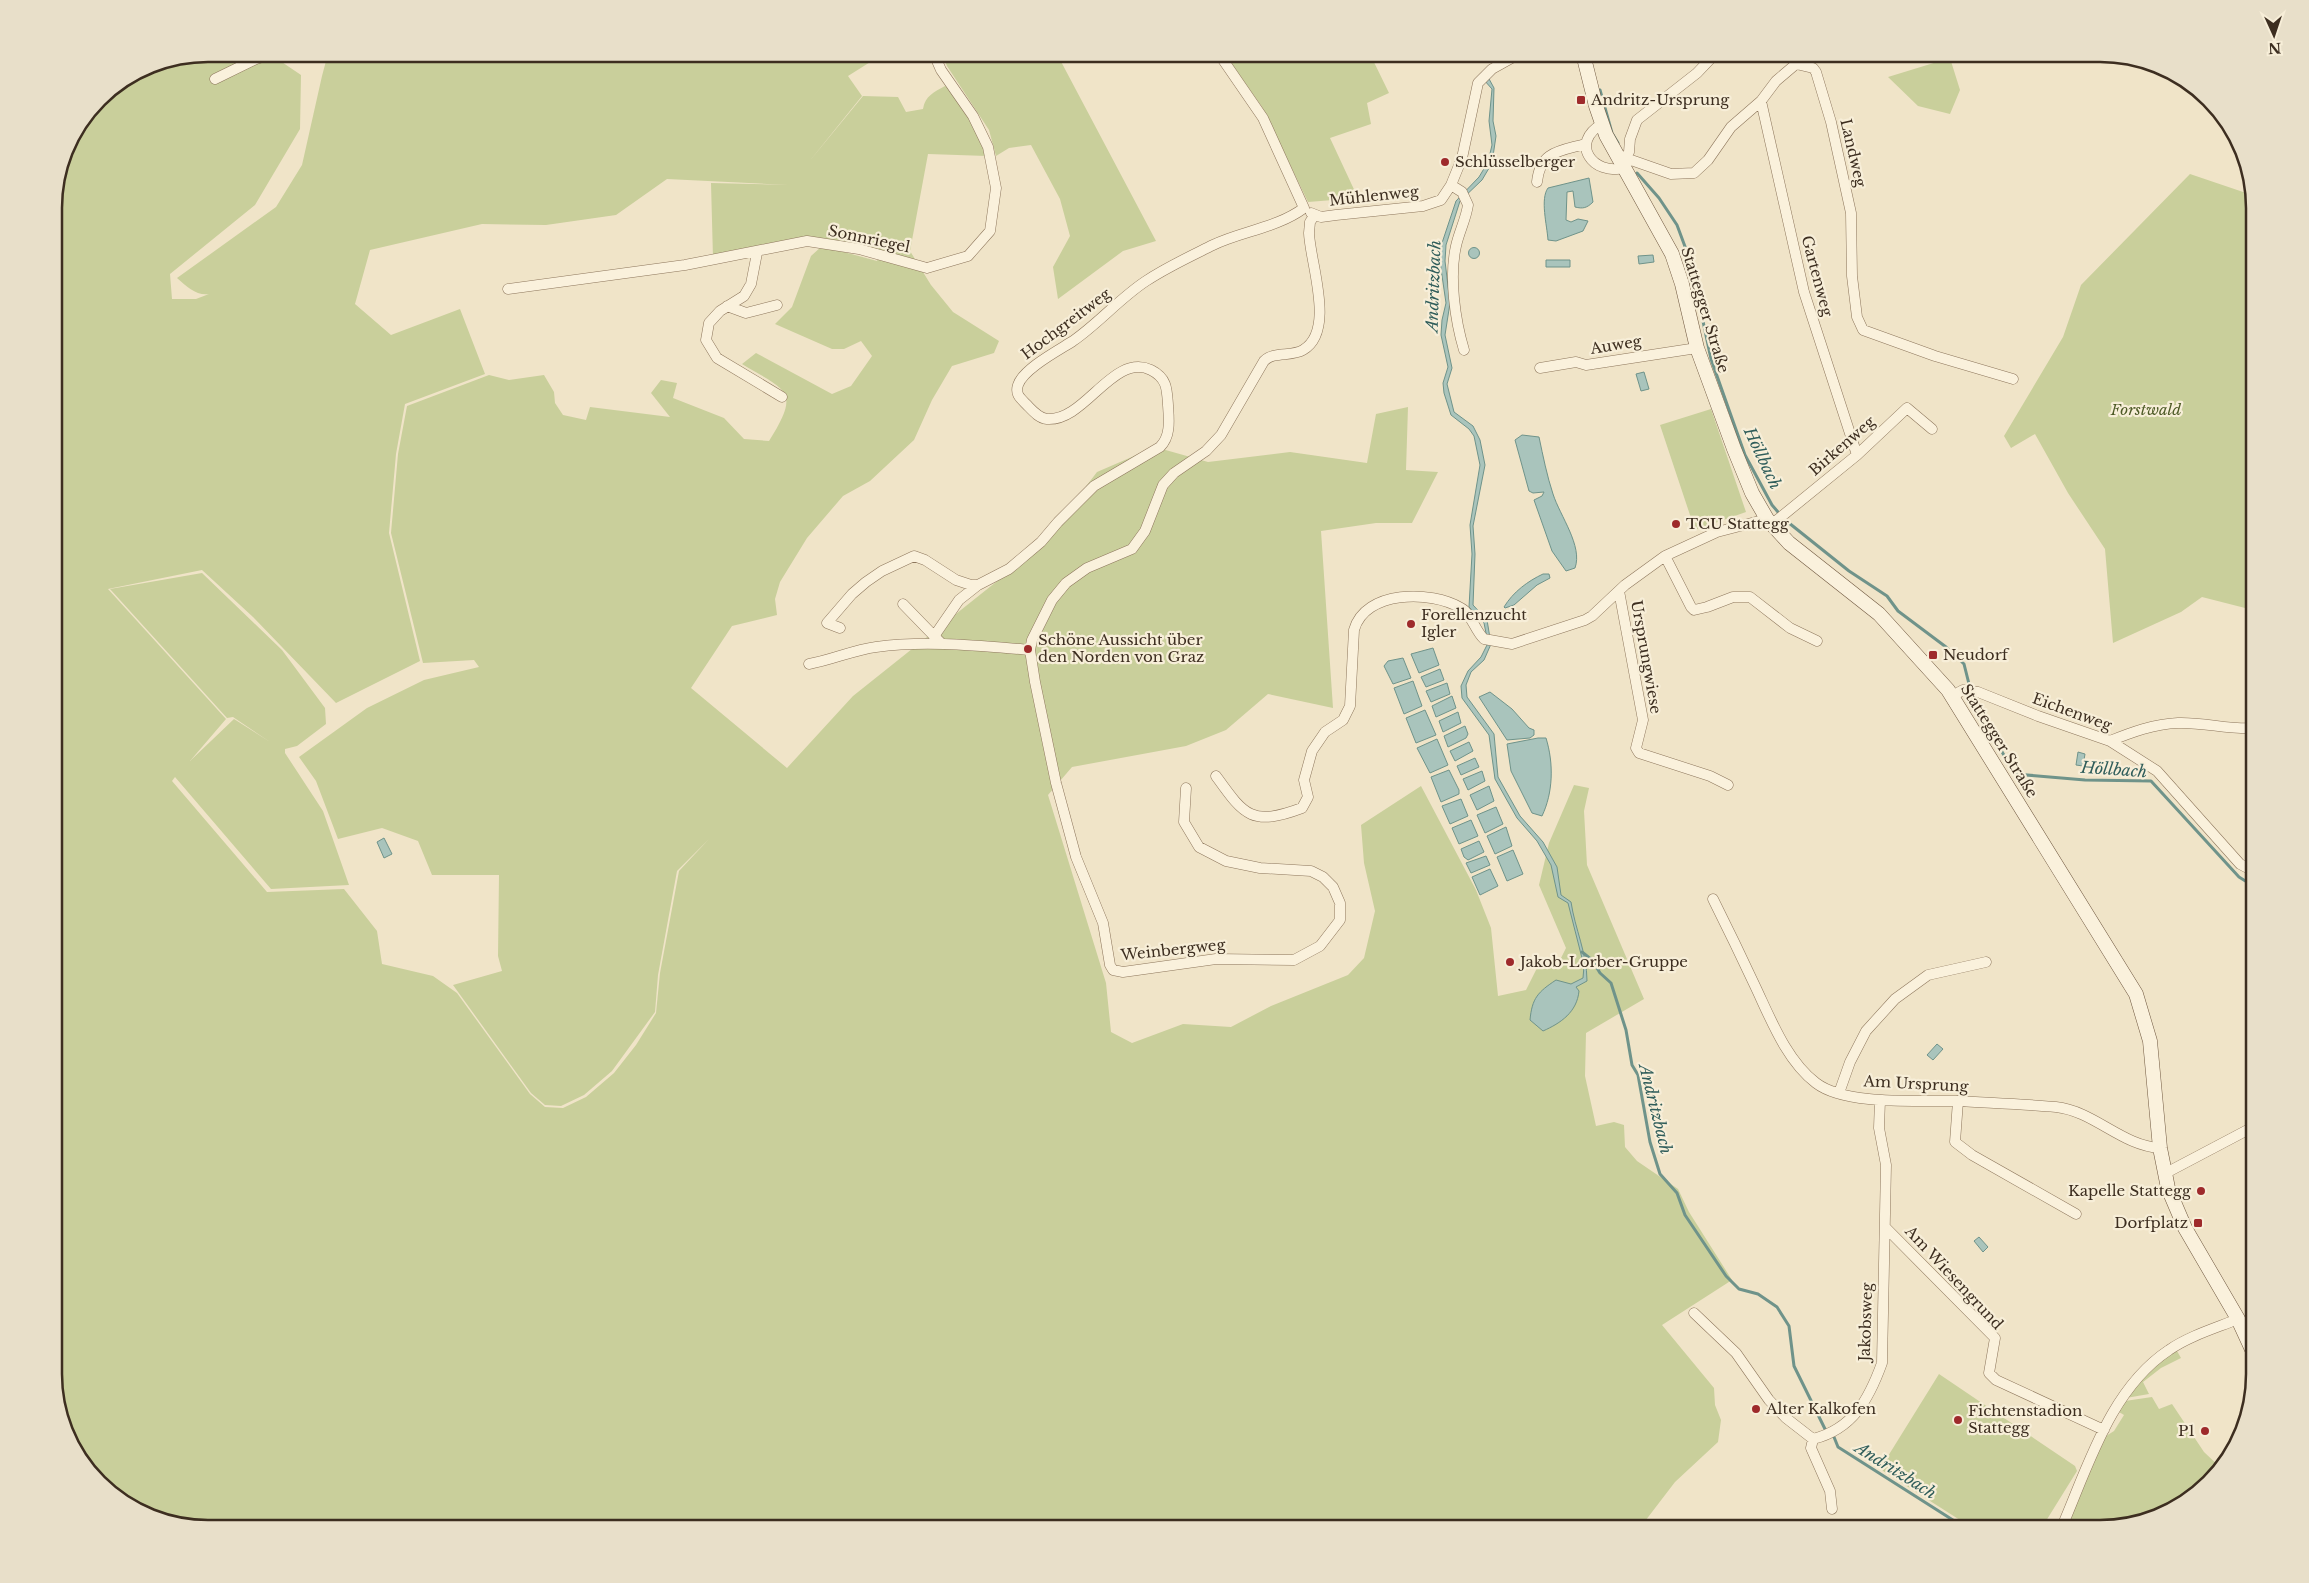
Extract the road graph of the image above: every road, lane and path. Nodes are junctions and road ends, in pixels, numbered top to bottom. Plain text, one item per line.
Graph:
1 (250, 62) edge
2 (938, 62) edge
3 (1225, 62) edge
4 (1505, 62) edge
5 (1585, 62) edge
6 (1708, 62) edge
7 (215, 79) dead end
8 (1761, 100) junction
9 (1602, 124) junction
10 (1585, 144) junction
11 (1622, 166) junction
12 (1537, 182) dead end
13 (1452, 186) junction
14 (1304, 208) junction
15 (1314, 216) junction
16 (757, 252) junction
17 (508, 289) dead end
18 (777, 305) dead end
19 (727, 306) junction
20 (1697, 348) junction
21 (1464, 350) dead end
22 (1540, 368) dead end
23 (2014, 379) dead end
24 (782, 397) dead end
25 (1932, 429) dead end
26 (1857, 455) junction
27 (1769, 522) junction
28 (1665, 556) junction
29 (978, 585) junction
30 (1619, 591) junction
31 (902, 604) dead end
32 (840, 628) dead end
33 (938, 640) junction
34 (1816, 641) dead end
35 (1030, 650) junction
36 (809, 664) dead end
37 (1952, 696) junction
38 (2246, 728) edge
39 (2110, 741) junction
40 (1216, 776) dead end
41 (1728, 785) dead end
42 (1186, 788) dead end
43 (2246, 867) edge
44 (1713, 899) dead end
45 (1986, 962) dead end
46 (1839, 1093) junction
47 (1880, 1100) junction
48 (1958, 1102) junction
49 (2246, 1131) edge
50 (2160, 1148) junction
51 (2164, 1174) junction
52 (2076, 1214) dead end
53 (1885, 1227) junction
54 (1694, 1313) dead end
55 (2238, 1319) junction
56 (2246, 1336) edge
57 (2104, 1430) junction
58 (1818, 1438) junction
59 (1832, 1509) dead end
60 (2065, 1520) edge

1 - 7 street
2 - 16 street, Sonnriegel
3 - 14 street
4 - 13 street, Mühlenweg
5 - 9 main road, Stattegger Straße
6 - 11 street
8 - 11 street, Landweg
8 - 23 street, Landweg
8 - 26 street, Gartenweg
9 - 10 street
9 - 11 main road, Stattegger Straße
10 - 11 street, Landweg
10 - 12 street
11 - 20 main road, Stattegger Straße
13 - 15 street, Mühlenweg
13 - 21 street
14 - 15 street
14 - 29 street, Hochgreitweg
15 - 35 street, Weinbergweg
16 - 17 street, Sonnriegel
16 - 19 street
18 - 19 street
19 - 24 street
20 - 22 street, Auweg
20 - 27 main road, Stattegger Straße
25 - 26 street, Birkenweg
26 - 27 street, Birkenweg
27 - 28 street
27 - 37 main road, Stattegger Straße
28 - 30 street
28 - 34 street
29 - 32 street
29 - 33 street, Hochgreitweg
30 - 40 street
30 - 41 street, Ursprungwiese
31 - 33 street
33 - 35 street
33 - 36 street
35 - 42 street, Weinbergweg
37 - 39 street, Eichenweg
37 - 50 main road, Stattegger Straße
38 - 39 street
39 - 43 street, Eichenweg
44 - 46 street, Am Ursprung
45 - 46 street
46 - 47 street, Am Ursprung
47 - 48 street, Am Ursprung
47 - 53 street, Jakobsweg
48 - 50 street, Am Ursprung
48 - 52 street
49 - 51 street
50 - 51 main road, Stattegger Straße
51 - 55 main road, Stattegger Straße
53 - 57 street, Am Wiesengrund
53 - 58 street, Jakobsweg
54 - 58 street
55 - 56 main road, Stattegger Straße
55 - 57 street
57 - 60 street
58 - 59 street

